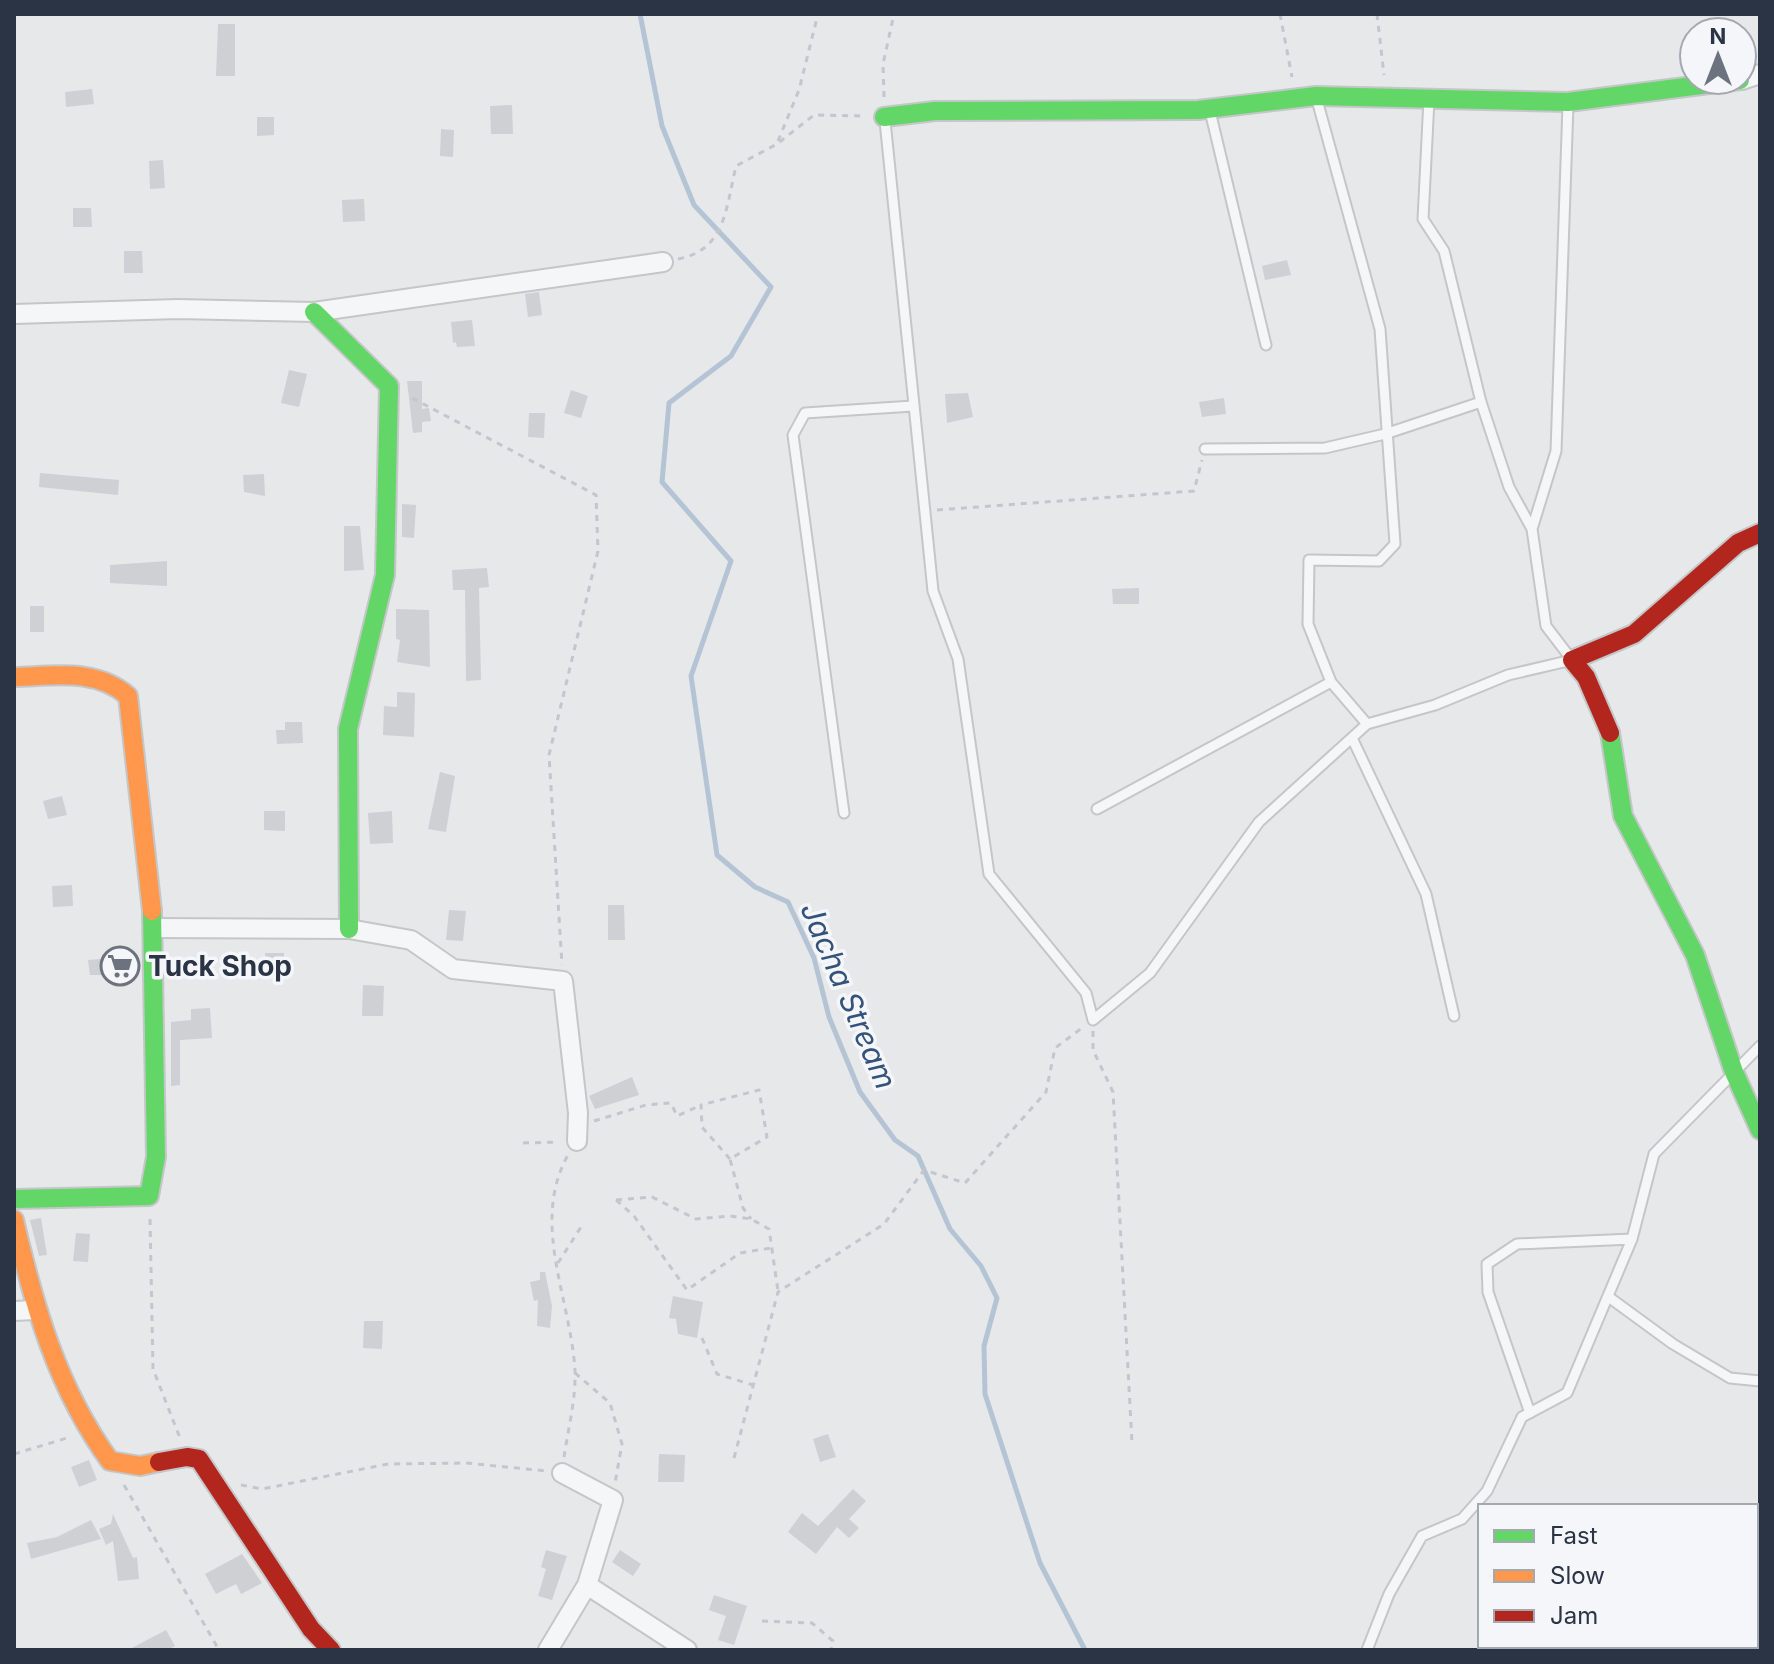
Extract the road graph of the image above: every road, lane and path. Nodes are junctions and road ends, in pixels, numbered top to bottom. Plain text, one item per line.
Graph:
1 (818, 14) edge
2 (894, 14) edge
3 (1280, 14) edge
4 (1377, 14) edge
5 (1678, 88) edge
6 (1386, 95) junction
7 (1316, 96) junction
8 (1429, 96) junction
9 (1297, 99) junction
10 (1568, 102) junction
11 (1209, 109) junction
12 (884, 117) junction
13 (777, 144) junction
14 (663, 262) joint
15 (314, 312) junction
16 (14, 314) edge
17 (1266, 345) dead end
18 (389, 386) junction
19 (1481, 402) junction
20 (913, 406) junction
21 (1385, 434) junction
22 (1205, 449) joint
23 (923, 511) junction
24 (1532, 529) junction
25 (1760, 533) edge
26 (1572, 660) junction
27 (14, 677) edge
28 (1331, 682) junction
29 (1367, 724) junction
30 (1352, 738) junction
31 (1097, 809) dead end
32 (844, 813) dead end
33 (154, 928) junction
34 (349, 929) junction
35 (563, 981) junction
36 (1454, 1016) dead end
37 (1093, 1020) junction
38 (1760, 1046) edge
39 (1734, 1072) junction
40 (701, 1105) junction
41 (1760, 1130) edge
42 (577, 1141) junction
43 (523, 1143) dead end
44 (730, 1159) junction
45 (149, 1196) junction
46 (14, 1199) edge
47 (751, 1219) junction
48 (14, 1220) edge
49 (581, 1227) dead end
50 (1632, 1239) junction
51 (771, 1248) junction
52 (558, 1263) junction
53 (778, 1292) junction
54 (1610, 1298) junction
55 (35, 1310) junction
56 (14, 1311) edge
57 (702, 1338) dead end
58 (575, 1373) junction
59 (1760, 1381) edge
60 (755, 1385) junction
61 (1530, 1413) junction
62 (86, 1432) junction
63 (1132, 1443) dead end
64 (14, 1454) edge
65 (187, 1457) junction
66 (734, 1458) dead end
67 (110, 1461) junction
68 (562, 1473) junction
69 (240, 1485) dead end
70 (613, 1500) junction
71 (587, 1585) junction
72 (762, 1621) dead end
73 (219, 1650) edge
74 (331, 1650) edge
75 (548, 1650) edge
76 (687, 1650) edge
77 (831, 1650) edge
78 (1367, 1650) edge

1 - 13 path
2 - 12 path
3 - 9 path
4 - 6 path
5 - 10 street
6 - 7 street
6 - 8 street
7 - 9 street
7 - 21 lane
8 - 10 street
8 - 19 lane
9 - 11 street
10 - 24 lane
11 - 12 street
11 - 17 lane
12 - 13 path
12 - 20 lane
13 - 14 path
14 - 15 street
15 - 16 street
15 - 18 street
18 - 34 street
18 - 35 path
19 - 21 lane
19 - 24 lane
20 - 23 lane
20 - 32 lane
21 - 22 lane
21 - 28 lane
22 - 23 path
23 - 37 lane
24 - 26 lane
25 - 26 street
26 - 29 lane
26 - 39 street
27 - 33 street
28 - 29 lane
28 - 31 lane
29 - 30 lane
30 - 36 lane
30 - 37 lane
33 - 34 street
33 - 45 street
34 - 35 street
35 - 42 street
37 - 53 path
37 - 63 path
38 - 39 lane
39 - 41 street
39 - 50 lane
40 - 42 path
40 - 44 path
40 - 44 path
42 - 43 path
42 - 52 path
44 - 47 path
45 - 46 street
45 - 65 path
47 - 51 path
47 - 51 path
48 - 55 street
49 - 52 path
50 - 54 lane
50 - 61 lane
51 - 53 path
52 - 58 path
53 - 60 path
54 - 59 lane
54 - 61 lane
55 - 56 street
55 - 62 street
57 - 60 path
58 - 68 path
58 - 70 path
60 - 66 path
61 - 78 lane
62 - 64 path
62 - 67 street
65 - 67 street
65 - 74 street
67 - 73 path
68 - 69 path
68 - 70 street
70 - 71 street
71 - 75 street
71 - 76 street
72 - 77 path

